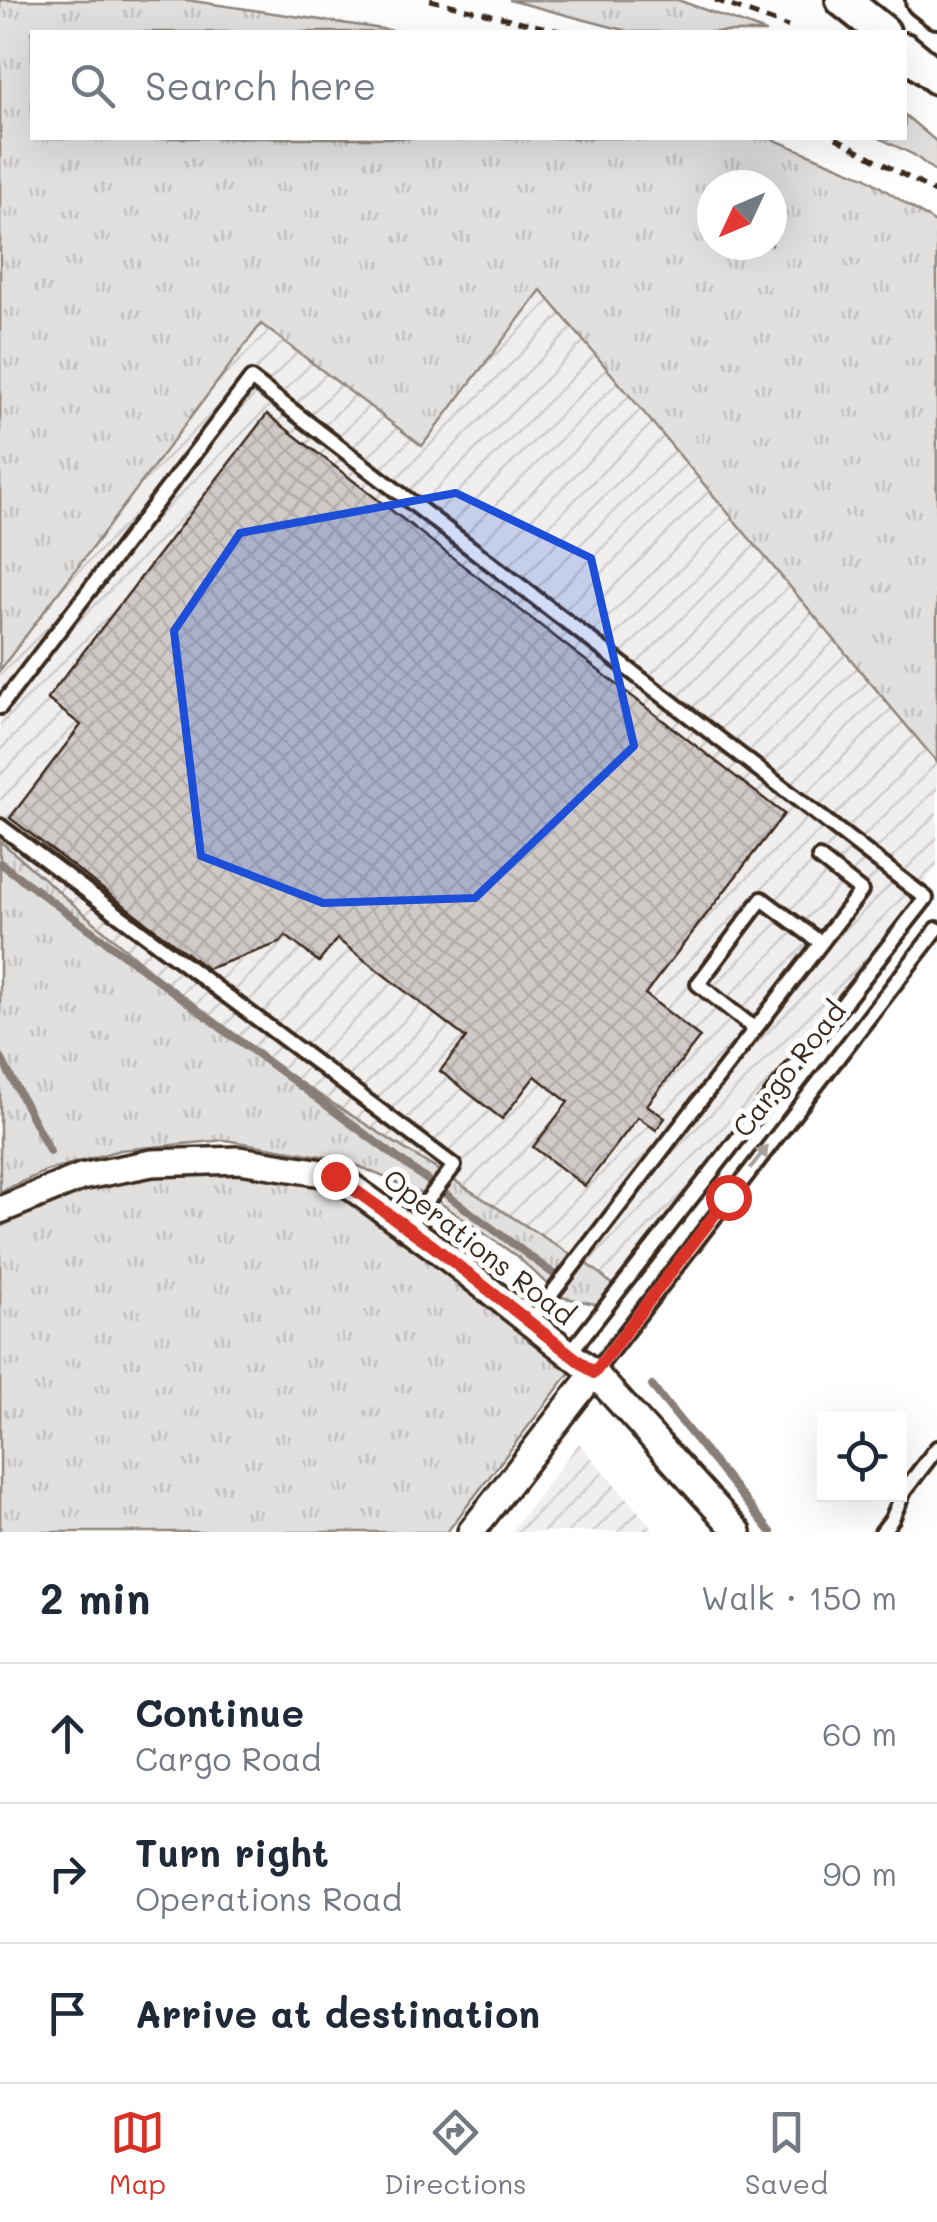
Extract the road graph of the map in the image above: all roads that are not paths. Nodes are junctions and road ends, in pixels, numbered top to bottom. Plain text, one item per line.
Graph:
1 (843, 0) edge
2 (923, 0) edge
3 (937, 11) edge
4 (880, 30) edge
5 (907, 52) edge
6 (937, 77) edge
7 (0, 707) edge
8 (0, 826) edge
9 (819, 858) dead end
10 (937, 929) edge
11 (821, 943) junction
12 (755, 1029) junction
13 (0, 1210) edge
14 (407, 1227) junction
15 (530, 1322) junction
16 (569, 1354) junction
17 (594, 1373) junction
18 (937, 1448) edge
19 (471, 1532) edge
20 (738, 1532) edge
21 (882, 1532) edge

1 - 4 street
2 - 3 street
5 - 6 street
7 - 16 lane
8 - 14 lane
9 - 11 lane
17 -> 10 lane, Cargo Road
11 - 12 lane
11 - 12 lane
12 - 15 lane
13 - 14 street, Operations Road
14 - 15 street, Operations Road
15 - 16 street, Operations Road
16 - 17 street, Operations Road
17 - 19 street, Cargo Road
17 - 20 street, Operations Road
18 - 21 lane

